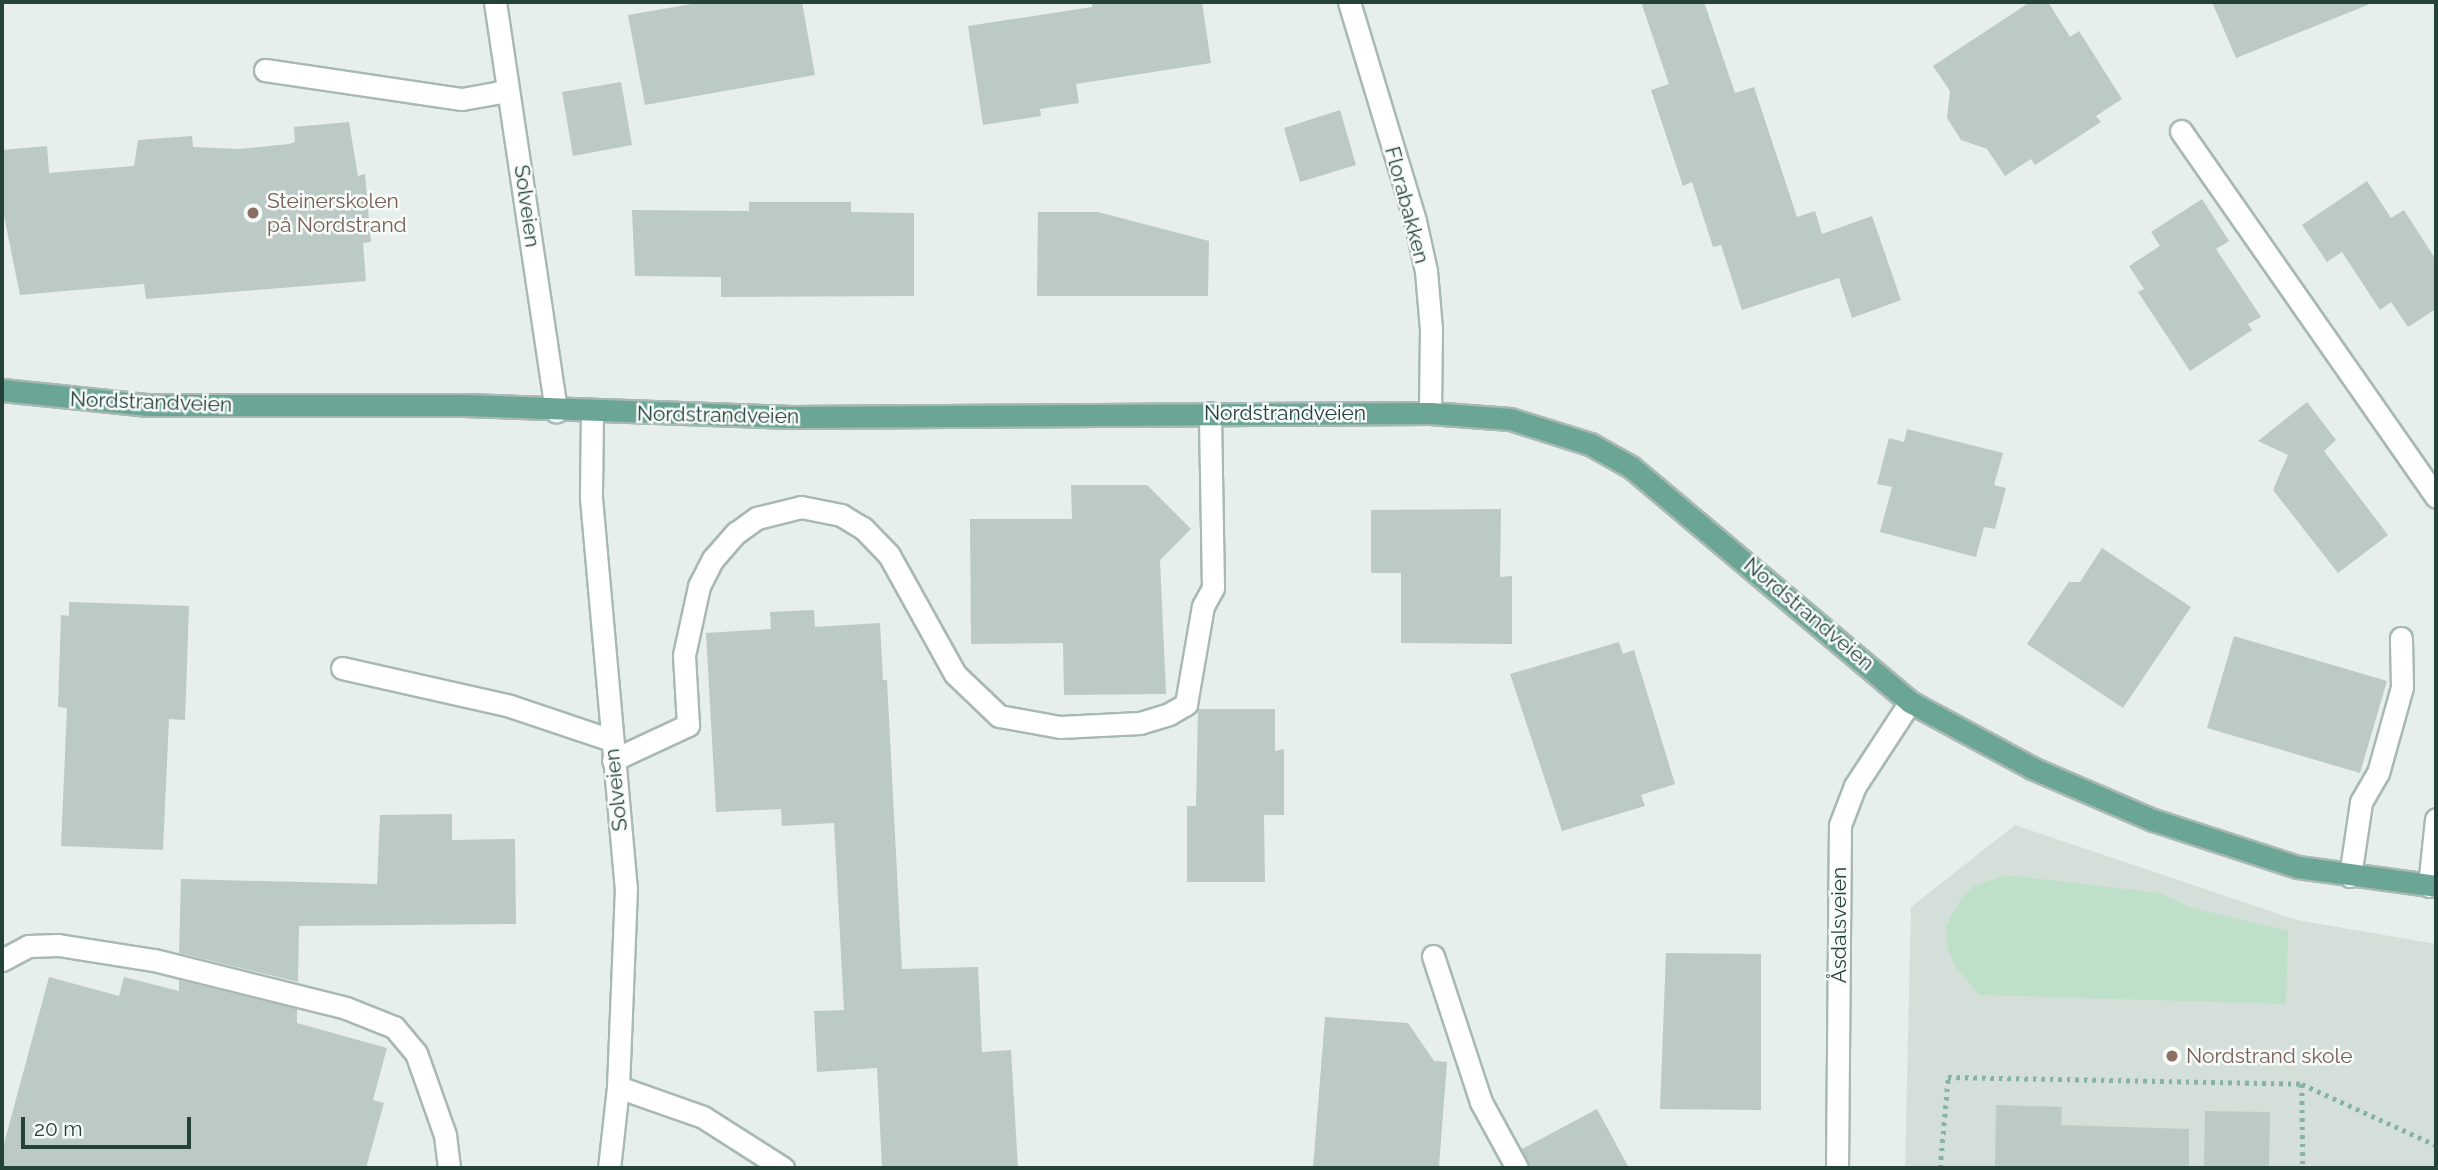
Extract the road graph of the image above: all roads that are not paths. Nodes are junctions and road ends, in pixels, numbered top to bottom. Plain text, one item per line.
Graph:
1 (495, 2) edge
2 (1349, 2) edge
3 (265, 70) dead end
4 (507, 92) junction
5 (2180, 131) dead end
6 (2, 390) edge
7 (556, 411) junction
8 (592, 412) junction
9 (1430, 413) junction
10 (1210, 414) junction
11 (2436, 497) edge
12 (2401, 638) dead end
13 (342, 668) dead end
14 (1910, 702) junction
15 (612, 750) junction
16 (2436, 818) edge
17 (2350, 876) junction
18 (2433, 886) edge
19 (1433, 956) dead end
20 (2, 960) edge
21 (618, 1087) junction
22 (449, 1168) edge
23 (609, 1168) edge
24 (783, 1168) edge
25 (1517, 1168) edge
26 (1837, 1168) edge

1 - 4 street, Solveien
2 - 9 street, Florabakken
3 - 4 street
4 - 7 street, Solveien
5 - 11 street
6 - 7 main road, Nordstrandveien
7 - 8 main road, Nordstrandveien
8 - 10 main road, Nordstrandveien
8 - 15 street, Solveien
9 - 10 main road, Nordstrandveien
9 - 14 main road, Nordstrandveien
10 - 15 street
12 - 17 street
13 - 15 street
14 - 17 main road, Nordstrandveien
14 - 26 street, Åsdalsveien
15 - 21 street, Solveien
16 - 18 street
17 - 18 main road, Nordstrandveien
19 - 25 street
20 - 22 street
21 - 23 street, Solveien
21 - 24 street

